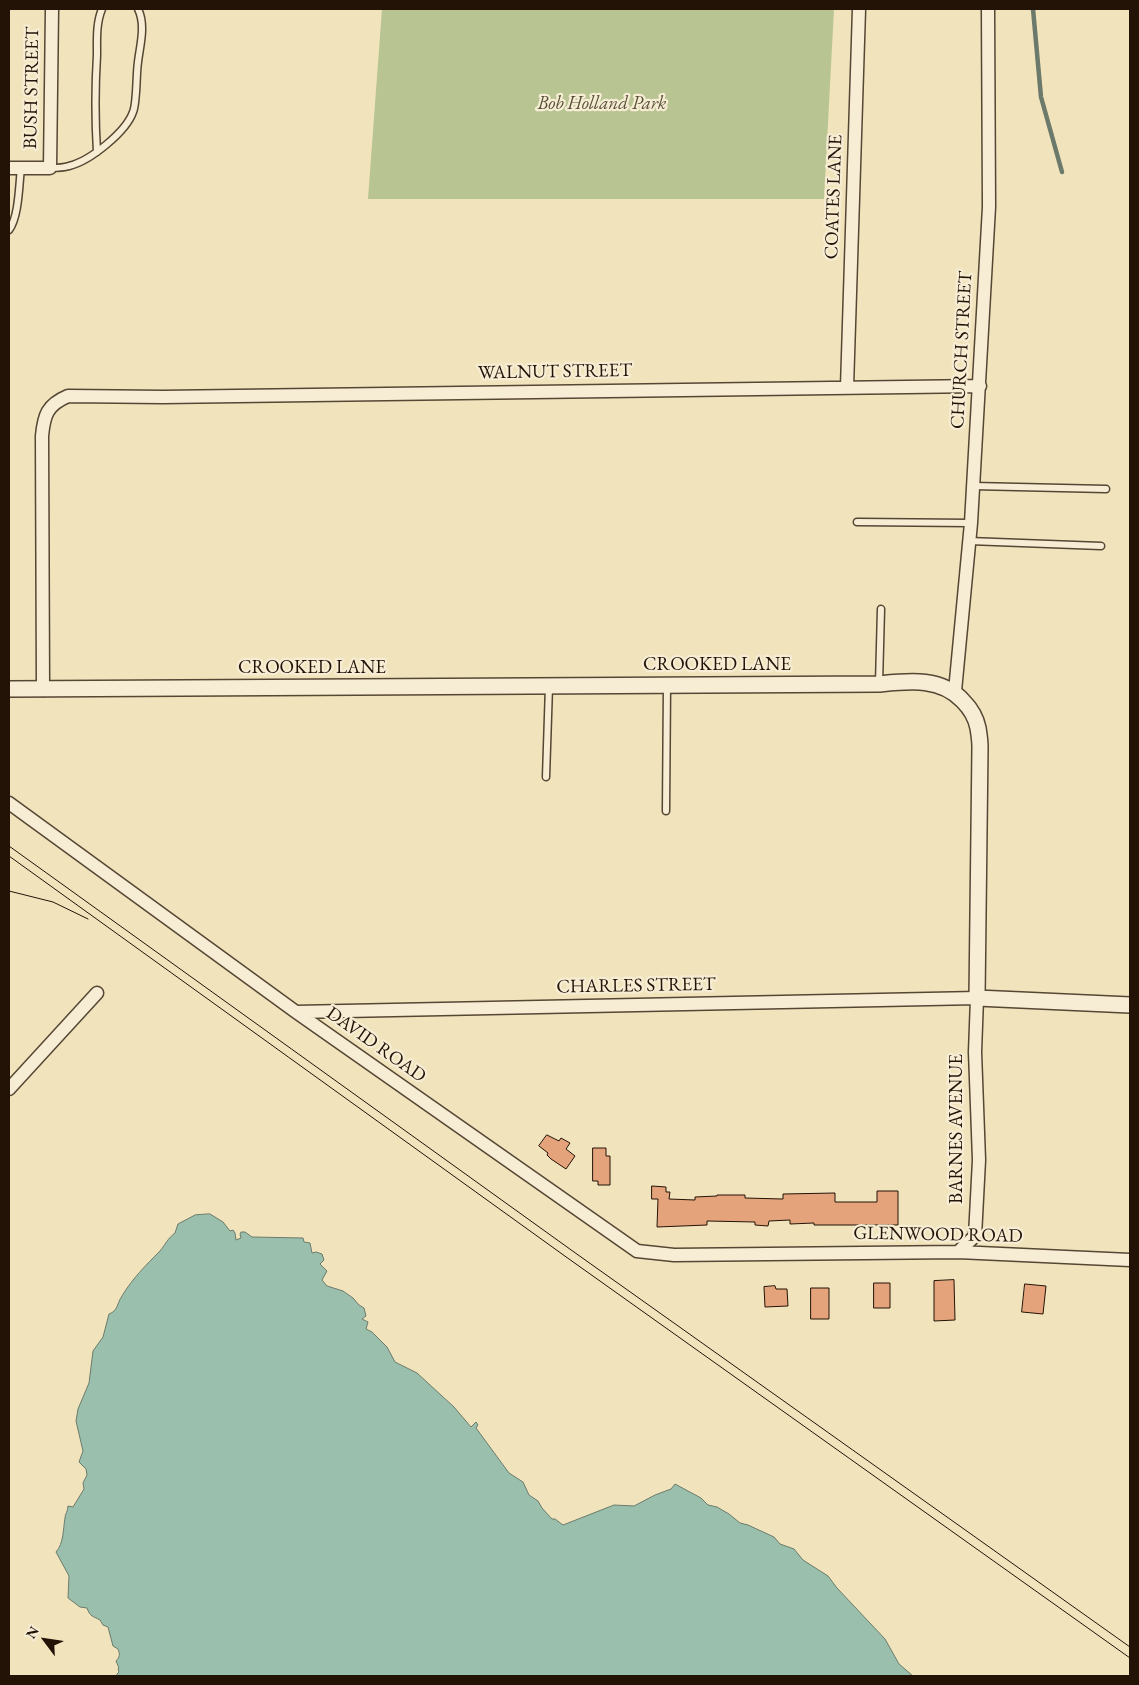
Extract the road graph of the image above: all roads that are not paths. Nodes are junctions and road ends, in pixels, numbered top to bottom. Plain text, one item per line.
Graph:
1 (52, 9) edge
2 (102, 9) edge
3 (138, 9) edge
4 (859, 9) edge
5 (988, 9) edge
6 (97, 152) junction
7 (15, 168) edge
8 (50, 168) junction
9 (9, 230) edge
10 (980, 386) junction
11 (846, 387) junction
12 (973, 486) junction
13 (1106, 489) dead end
14 (857, 522) dead end
15 (971, 523) junction
16 (969, 541) junction
17 (1101, 546) dead end
18 (881, 608) dead end
19 (879, 684) junction
20 (550, 686) junction
21 (667, 686) junction
22 (9, 689) edge
23 (43, 690) junction
24 (955, 692) junction
25 (546, 777) dead end
26 (9, 803) edge
27 (666, 811) dead end
28 (97, 994) dead end
29 (977, 998) junction
30 (1130, 1005) edge
31 (296, 1012) junction
32 (9, 1089) edge
33 (958, 1252) junction
34 (744, 1253) joint
35 (1130, 1260) edge

1 - 8 street, BUSH STREET
2 - 6 lane
3 - 6 lane
4 - 11 street, COATES LANE
5 - 10 street, CHURCH STREET
6 - 8 lane
7 - 8 street
7 - 9 lane
10 - 11 street, WALNUT STREET
10 - 12 street, CHURCH STREET
11 - 23 street, WALNUT STREET
12 - 13 lane
12 - 15 street, CHURCH STREET
14 - 15 lane
15 - 16 street, CHURCH STREET
16 - 17 lane
16 - 24 street, CHURCH STREET
18 - 19 lane
19 - 21 street, CROOKED LANE
19 - 24 street, CROOKED LANE
20 - 21 street, CROOKED LANE
20 - 23 street, CROOKED LANE
20 - 25 lane
21 - 27 lane
22 - 23 street, CROOKED LANE
24 - 29 street, CROOKED LANE
26 - 31 street, DAVID ROAD
28 - 32 street
29 - 30 street
29 - 31 street, CHARLES STREET
29 - 33 street, BARNES AVENUE
31 - 34 street, DAVID ROAD
33 - 34 street, GLENWOOD ROAD
33 - 35 street, GLENWOOD ROAD

